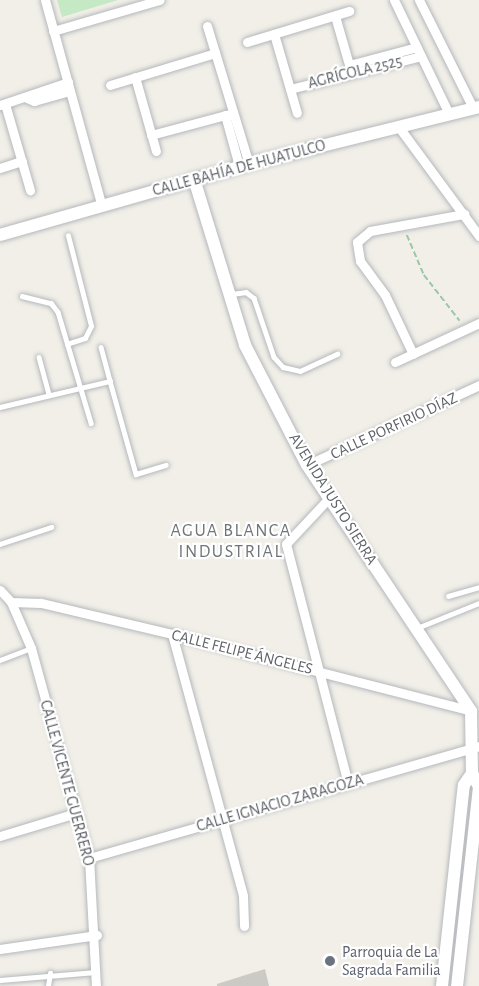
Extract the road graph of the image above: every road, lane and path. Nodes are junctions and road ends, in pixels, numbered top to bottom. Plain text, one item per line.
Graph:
1 (45, 0) edge
2 (160, 0) edge
3 (394, 0) edge
4 (419, 0) edge
5 (350, 12) dead end
6 (335, 16) junction
7 (207, 26) dead end
8 (54, 31) junction
9 (274, 34) junction
10 (247, 42) dead end
11 (215, 52) junction
12 (419, 52) junction
13 (350, 69) junction
14 (135, 77) junction
15 (110, 85) dead end
16 (69, 87) junction
17 (290, 89) junction
18 (3, 104) edge
19 (476, 107) edge
20 (229, 114) junction
21 (297, 114) dead end
22 (449, 114) junction
23 (398, 126) junction
24 (151, 135) junction
25 (156, 151) dead end
26 (22, 161) junction
27 (244, 165) junction
28 (0, 168) edge
29 (194, 179) junction
30 (30, 190) dead end
31 (101, 204) junction
32 (464, 214) junction
33 (403, 225) junction
34 (0, 236) edge
35 (68, 236) dead end
36 (479, 236) edge
37 (22, 296) dead end
38 (229, 296) junction
39 (479, 323) edge
40 (466, 330) junction
41 (67, 344) junction
42 (101, 347) dead end
43 (337, 354) dead end
44 (412, 354) junction
45 (39, 357) dead end
46 (396, 362) dead end
47 (110, 381) junction
48 (479, 385) edge
49 (80, 387) junction
50 (49, 395) junction
51 (0, 407) edge
52 (91, 423) dead end
53 (166, 465) dead end
54 (308, 465) junction
55 (329, 498) junction
56 (51, 527) dead end
57 (0, 544) edge
58 (479, 587) edge
59 (0, 590) edge
60 (448, 596) dead end
61 (11, 602) junction
62 (479, 603) edge
63 (417, 628) junction
64 (172, 634) junction
65 (31, 648) junction
66 (0, 660) edge
67 (319, 672) junction
68 (471, 711) junction
69 (475, 747) edge
70 (472, 773) junction
71 (348, 784) junction
72 (76, 813) junction
73 (224, 820) junction
74 (0, 836) edge
75 (89, 858) junction
76 (244, 926) dead end
77 (449, 927) junction
78 (463, 928) junction
79 (97, 935) junction
80 (0, 949) edge
81 (96, 972) junction
82 (50, 973) junction
83 (0, 980) edge
84 (48, 986) edge
85 (96, 986) edge
86 (442, 986) edge
87 (458, 986) edge

1 - 8 street
2 - 8 street
3 - 12 street
4 - 19 street
5 - 6 street
6 - 9 street
6 - 13 street
7 - 11 street
8 - 16 street
9 - 10 street
9 - 17 street
11 - 14 street
11 - 20 street
12 - 13 street, AGRÍCOLA 2525
12 - 22 street
13 - 17 street, AGRÍCOLA 2525
14 - 15 street
14 - 24 street
16 - 18 street
16 - 31 street
17 - 21 street
18 - 26 street
19 - 22 street, CALLE BAHÍA DE HUATULCO
20 - 24 street
20 - 27 street
22 - 23 street, CALLE BAHÍA DE HUATULCO
23 - 27 street, CALLE BAHÍA DE HUATULCO
23 - 32 street
24 - 25 street
26 - 28 street
26 - 30 street
27 - 29 street, CALLE BAHÍA DE HUATULCO
29 - 31 street, CALLE BAHÍA DE HUATULCO
29 - 38 street, AVENIDA JUSTO SIERRA
31 - 34 street, CALLE BAHÍA DE HUATULCO
32 - 33 street
32 - 36 street
33 - 40 path
33 - 44 street
35 - 41 lane
37 - 41 lane
38 - 43 lane
38 - 54 street, AVENIDA JUSTO SIERRA
39 - 40 street
40 - 44 street
41 - 49 lane
42 - 47 lane
44 - 46 street
45 - 50 lane
47 - 49 lane
47 - 53 lane
48 - 54 street, CALLE PORFIRIO DÍAZ
49 - 50 lane
49 - 52 lane
50 - 51 lane
54 - 55 street, AVENIDA JUSTO SIERRA
55 - 63 street, AVENIDA JUSTO SIERRA
55 - 67 street
56 - 57 lane
58 - 60 lane
59 - 61 street, CALLE VICENTE GUERRERO
61 - 64 street, CALLE FELIPE ÁNGELES
61 - 65 street, CALLE VICENTE GUERRERO
62 - 63 lane
63 - 68 street, AVENIDA JUSTO SIERRA
64 - 67 street, CALLE FELIPE ÁNGELES
64 - 73 street
65 - 66 lane
65 - 72 street, CALLE VICENTE GUERRERO
67 - 68 street, CALLE FELIPE ÁNGELES
67 - 71 street
68 - 69 street
69 - 70 street
69 - 71 street, CALLE IGNACIO ZARAGOZA
70 - 77 street
70 - 78 street
71 - 73 street, CALLE IGNACIO ZARAGOZA
72 - 74 street
72 - 75 street, CALLE VICENTE GUERRERO
73 - 75 street, CALLE IGNACIO ZARAGOZA
73 - 76 street
75 - 79 street, CALLE VICENTE GUERRERO
77 - 78 street
77 - 86 street
78 - 87 street
79 - 80 street
79 - 81 street, CALLE VICENTE GUERRERO
81 - 82 lane
81 - 85 street, CALLE VICENTE GUERRERO
82 - 83 lane
82 - 84 lane

